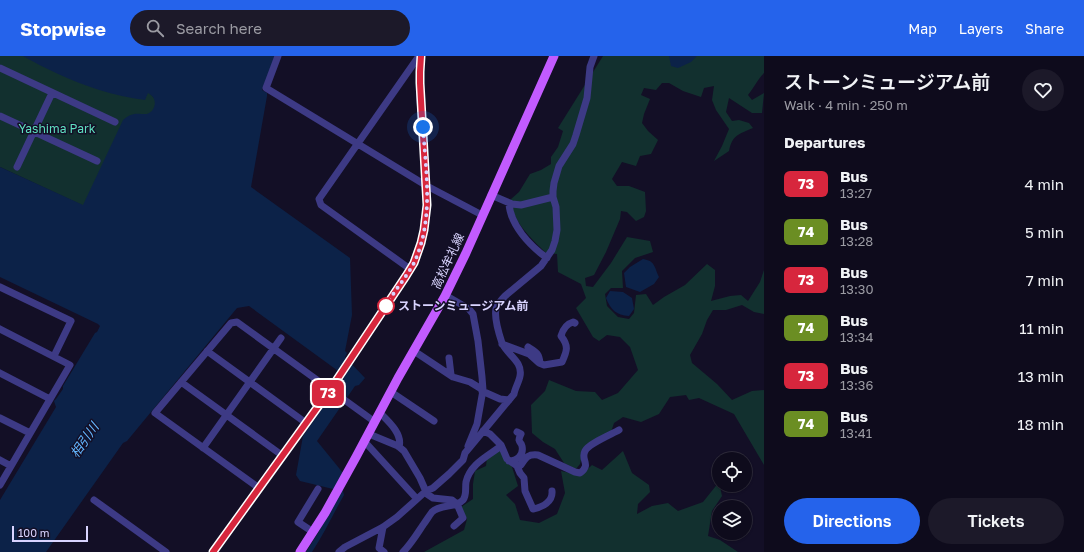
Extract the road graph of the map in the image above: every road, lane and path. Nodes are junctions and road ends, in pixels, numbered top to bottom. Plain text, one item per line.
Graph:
1 (278, 56) edge
2 (420, 56) edge
3 (554, 56) edge
4 (594, 56) edge
5 (0, 68) edge
6 (52, 93) junction
7 (0, 116) edge
8 (115, 122) dead end
9 (34, 131) junction
10 (358, 144) junction
11 (97, 161) dead end
12 (17, 167) dead end
13 (427, 186) junction
14 (491, 195) junction
15 (553, 197) junction
16 (509, 203) junction
17 (482, 215) junction
18 (547, 258) junction
19 (410, 268) junction
20 (0, 288) edge
21 (446, 295) junction
22 (575, 323) dead end
23 (0, 329) edge
24 (281, 338) dead end
25 (502, 344) junction
26 (528, 347) dead end
27 (273, 349) junction
28 (207, 351) junction
29 (414, 351) junction
30 (54, 356) junction
31 (449, 358) dead end
32 (540, 363) junction
33 (0, 373) edge
34 (451, 375) junction
35 (181, 382) junction
36 (250, 382) junction
37 (482, 390) junction
38 (332, 391) junction
39 (390, 392) junction
40 (50, 399) junction
41 (509, 400) junction
42 (380, 413) junction
43 (226, 415) junction
44 (0, 418) edge
45 (434, 420) dead end
46 (375, 422) junction
47 (306, 423) junction
48 (483, 430) junction
49 (620, 430) dead end
50 (517, 432) dead end
51 (30, 433) junction
52 (367, 438) junction
53 (501, 446) junction
54 (399, 447) junction
55 (203, 448) junction
56 (465, 453) junction
57 (283, 456) junction
58 (0, 460) edge
59 (509, 461) junction
60 (11, 466) junction
61 (517, 466) junction
62 (0, 485) edge
63 (259, 488) junction
64 (318, 488) dead end
65 (426, 491) junction
66 (552, 491) dead end
67 (417, 499) junction
68 (94, 500) dead end
69 (457, 504) junction
70 (454, 526) dead end
71 (383, 527) junction
72 (313, 532) junction
73 (166, 552) edge
74 (213, 552) edge
75 (300, 552) edge
76 (339, 552) edge
77 (384, 552) edge
78 (403, 552) edge

1 - 10 street
2 - 10 street
2 - 13 street
3 - 14 main road, 高松牟礼線
4 - 15 street
5 - 6 street
6 - 8 street
6 - 9 street
7 - 9 street
9 - 11 street
9 - 12 street
10 - 13 street
10 - 19 street
13 - 17 street
13 - 19 street
14 - 16 street
14 - 17 main road, 高松牟礼線
15 - 16 street
15 - 18 street
16 - 18 street
17 - 21 main road, 高松牟礼線
18 - 25 street
19 - 38 street
20 - 30 street
21 - 29 main road, 高松牟礼線
21 - 37 street
22 - 32 street
23 - 30 street
24 - 27 street
25 - 32 street
25 - 41 street
26 - 32 street
27 - 28 street
27 - 36 street
27 - 38 street
28 - 35 street
28 - 36 street
29 - 34 street
29 - 39 main road, 高松牟礼線
30 - 40 street
31 - 34 street
33 - 40 street
34 - 37 street
35 - 43 street
35 - 55 street
36 - 43 street
36 - 47 street
37 - 41 street
37 - 56 street
38 - 46 street
38 - 47 street
39 - 42 main road, 高松牟礼線
39 - 45 street
40 - 51 street
41 - 48 street
42 - 46 main road, 高松牟礼線
42 - 54 street
43 - 55 street
43 - 57 street
44 - 51 street
46 - 52 main road, 高松牟礼線
47 - 57 street
48 - 53 street
48 - 56 street
49 - 61 street
50 - 59 street
51 - 60 street
52 - 54 street
52 - 67 street
52 - 72 main road, 高松牟礼線
53 - 59 street
53 - 69 street
54 - 65 street
55 - 63 street
56 - 65 street
57 - 63 street
58 - 60 street
59 - 61 street
60 - 62 street
61 - 66 street
63 - 74 street
64 - 72 street
65 - 67 street
65 - 69 street
67 - 71 street
68 - 73 street
69 - 70 street
69 - 78 street
71 - 76 street
71 - 77 street
72 - 75 main road, 高松牟礼線

